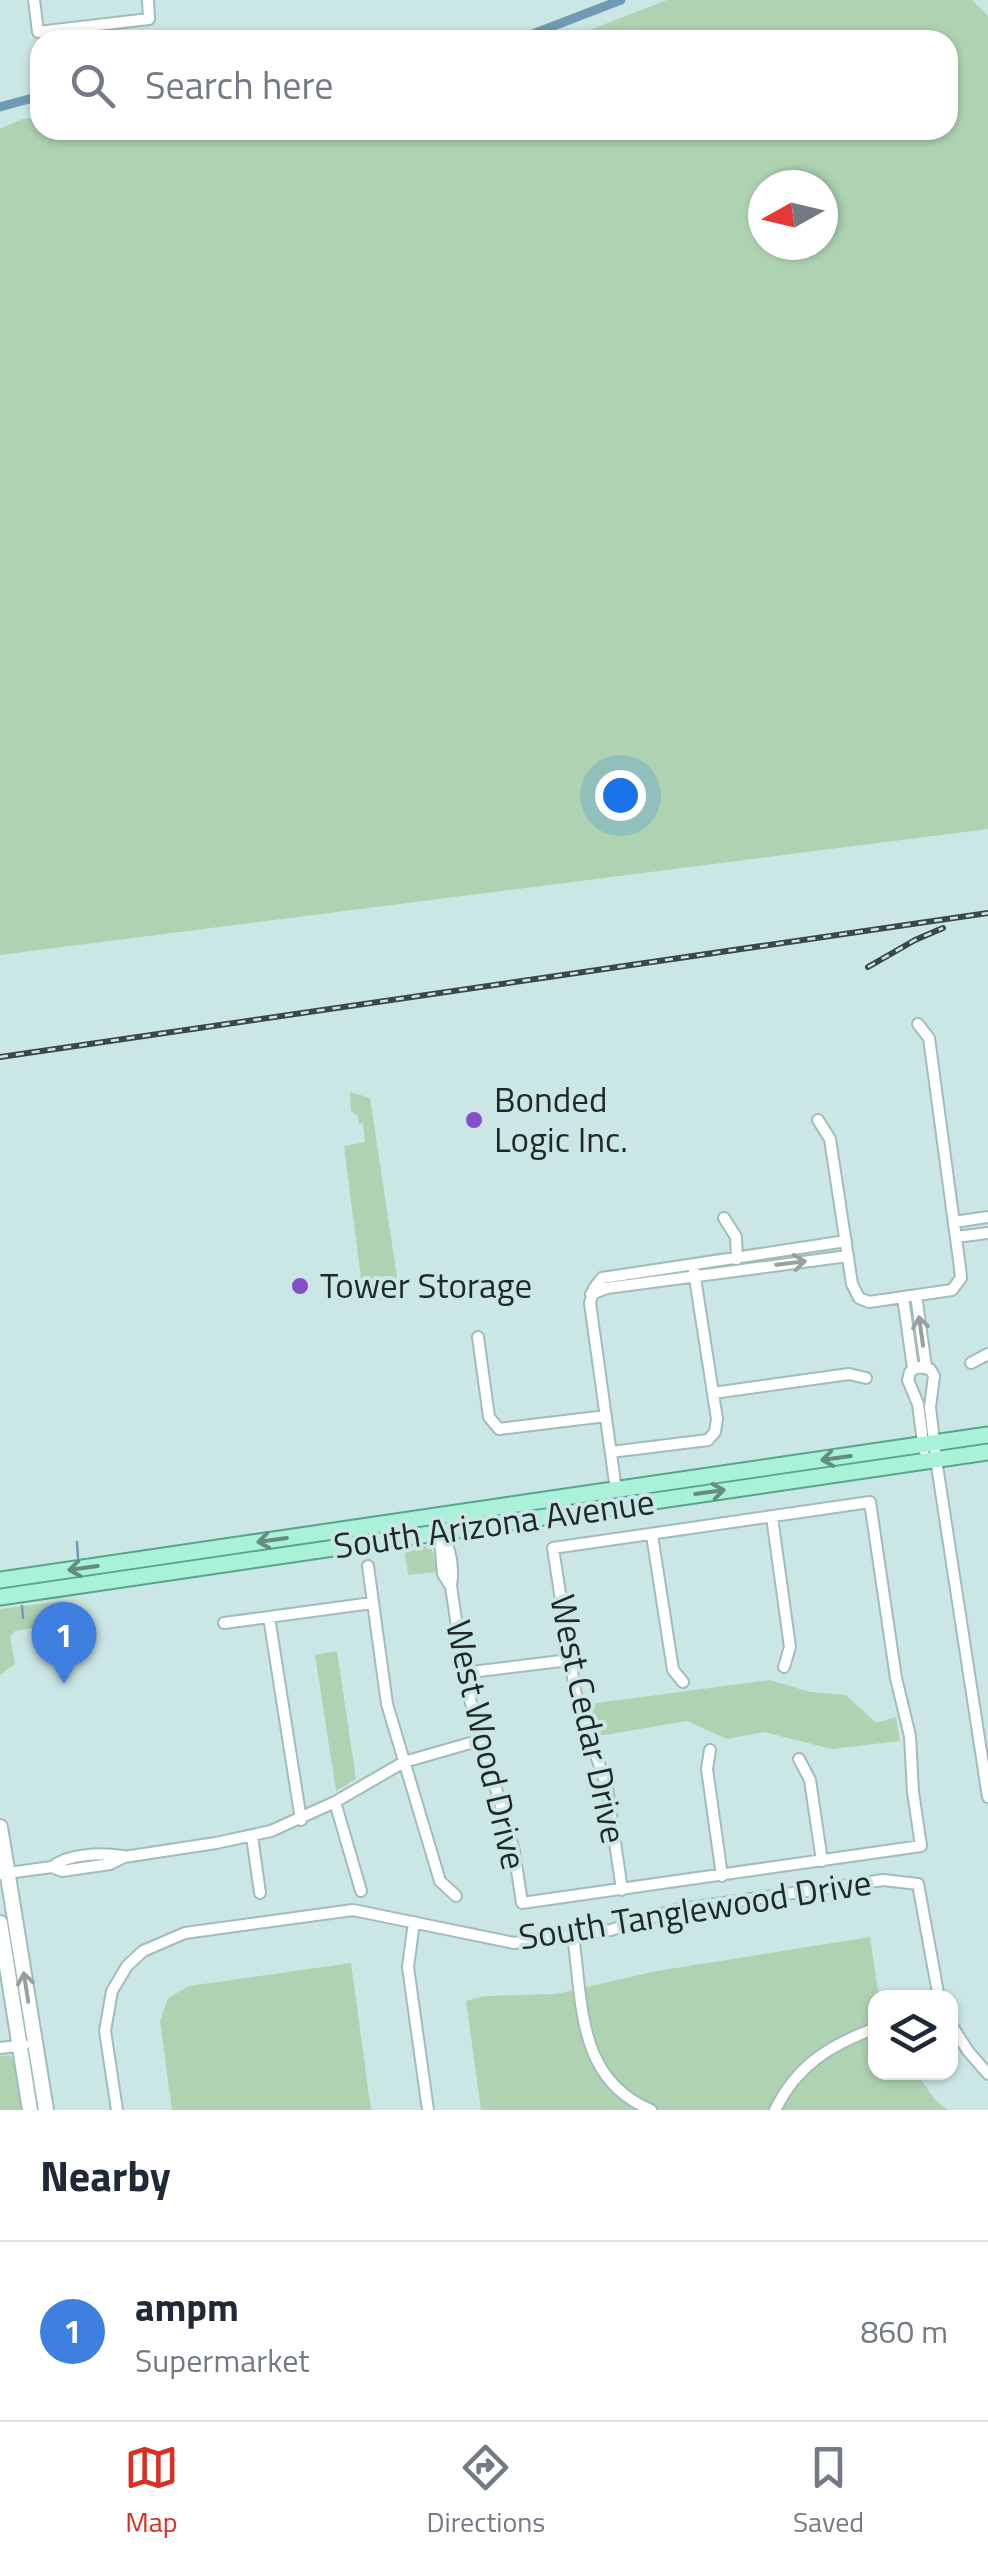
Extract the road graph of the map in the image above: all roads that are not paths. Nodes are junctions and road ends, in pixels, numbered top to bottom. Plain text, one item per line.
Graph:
1 (34, 0) edge
2 (148, 0) edge
3 (38, 30) edge
4 (54, 30) edge
5 (918, 1024) dead end
6 (818, 1120) dead end
7 (988, 1217) edge
8 (724, 1218) dead end
9 (954, 1222) junction
10 (988, 1232) edge
11 (956, 1238) junction
12 (846, 1241) junction
13 (848, 1256) junction
14 (736, 1257) junction
15 (694, 1270) junction
16 (740, 1270) junction
17 (916, 1296) junction
18 (902, 1297) junction
19 (478, 1338) dead end
20 (988, 1354) edge
21 (971, 1363) dead end
22 (920, 1368) junction
23 (866, 1378) dead end
24 (714, 1393) junction
25 (606, 1416) junction
26 (988, 1436) edge
27 (612, 1452) junction
28 (930, 1452) junction
29 (988, 1452) edge
30 (616, 1490) junction
31 (772, 1517) junction
32 (439, 1524) junction
33 (652, 1535) junction
34 (189, 1560) junction
35 (368, 1566) dead end
36 (0, 1580) edge
37 (0, 1598) edge
38 (372, 1604) junction
39 (269, 1617) junction
40 (224, 1623) dead end
41 (569, 1660) junction
42 (784, 1667) dead end
43 (463, 1674) junction
44 (683, 1682) dead end
45 (481, 1740) junction
46 (984, 1749) edge
47 (710, 1750) dead end
48 (799, 1759) dead end
49 (404, 1762) junction
50 (988, 1797) edge
51 (335, 1802) junction
52 (301, 1820) junction
53 (0, 1828) edge
54 (252, 1836) junction
55 (822, 1861) junction
56 (4, 1874) edge
57 (722, 1876) junction
58 (622, 1890) junction
59 (361, 1892) dead end
60 (260, 1893) dead end
61 (456, 1896) dead end
62 (414, 1922) junction
63 (0, 1923) edge
64 (573, 1936) junction
65 (938, 1990) edge
66 (868, 2031) edge
67 (958, 2035) edge
68 (27, 2044) junction
69 (0, 2048) edge
70 (988, 2074) edge
71 (30, 2110) edge
72 (46, 2110) edge
73 (117, 2110) edge
74 (428, 2110) edge
75 (651, 2110) edge
76 (775, 2110) edge

1 - 3 street
2 - 4 street
5 - 9 street
6 - 12 street
7 - 9 street
8 - 14 street
9 - 11 street
10 - 11 street
11 - 17 street
12 - 13 street
12 - 14 street
16 -> 13 street
13 - 18 street
14 - 15 street
14 - 16 street
15 - 16 street
15 - 24 street
15 - 25 street
17 - 18 street
22 -> 17 street
18 - 22 street
19 - 25 street
20 - 21 street
22 - 28 street
22 - 28 street
23 - 24 street
24 - 27 street
25 - 27 street
26 - 28 main road, South Arizona Avenue
27 - 30 street
28 - 29 main road, South Arizona Avenue
28 -> 30 main road, South Arizona Avenue
32 -> 28 main road, South Arizona Avenue
28 - 46 street
30 - 32 main road, South Arizona Avenue
31 - 33 street
31 - 42 street
31 - 55 street
32 - 34 main road, South Arizona Avenue
32 - 43 street, West Wood Drive
33 - 41 street, West Cedar Drive
33 - 44 street
34 -> 36 main road, South Arizona Avenue
34 - 37 main road, South Arizona Avenue
35 - 38 street
38 - 39 street
38 - 49 street
39 - 40 street
39 - 52 street
41 - 43 street
41 - 58 street, West Cedar Drive
43 - 45 street, West Wood Drive
45 - 49 street
45 - 58 street, West Wood Drive
46 - 50 street
47 - 57 street
48 - 55 street
49 - 51 street
49 - 61 street
51 - 52 street
51 - 59 street
52 - 54 street
53 - 56 main road
54 - 56 street
54 - 60 street
55 - 57 street
68 -> 56 main road
57 - 58 street
62 - 64 street, South Tanglewood Drive
62 - 73 street, South Tanglewood Drive
62 - 74 street
63 - 68 main road
64 - 65 street, South Tanglewood Drive
64 - 75 street
66 - 76 street
67 - 70 street
68 - 69 street
68 - 71 main road
68 - 72 main road

